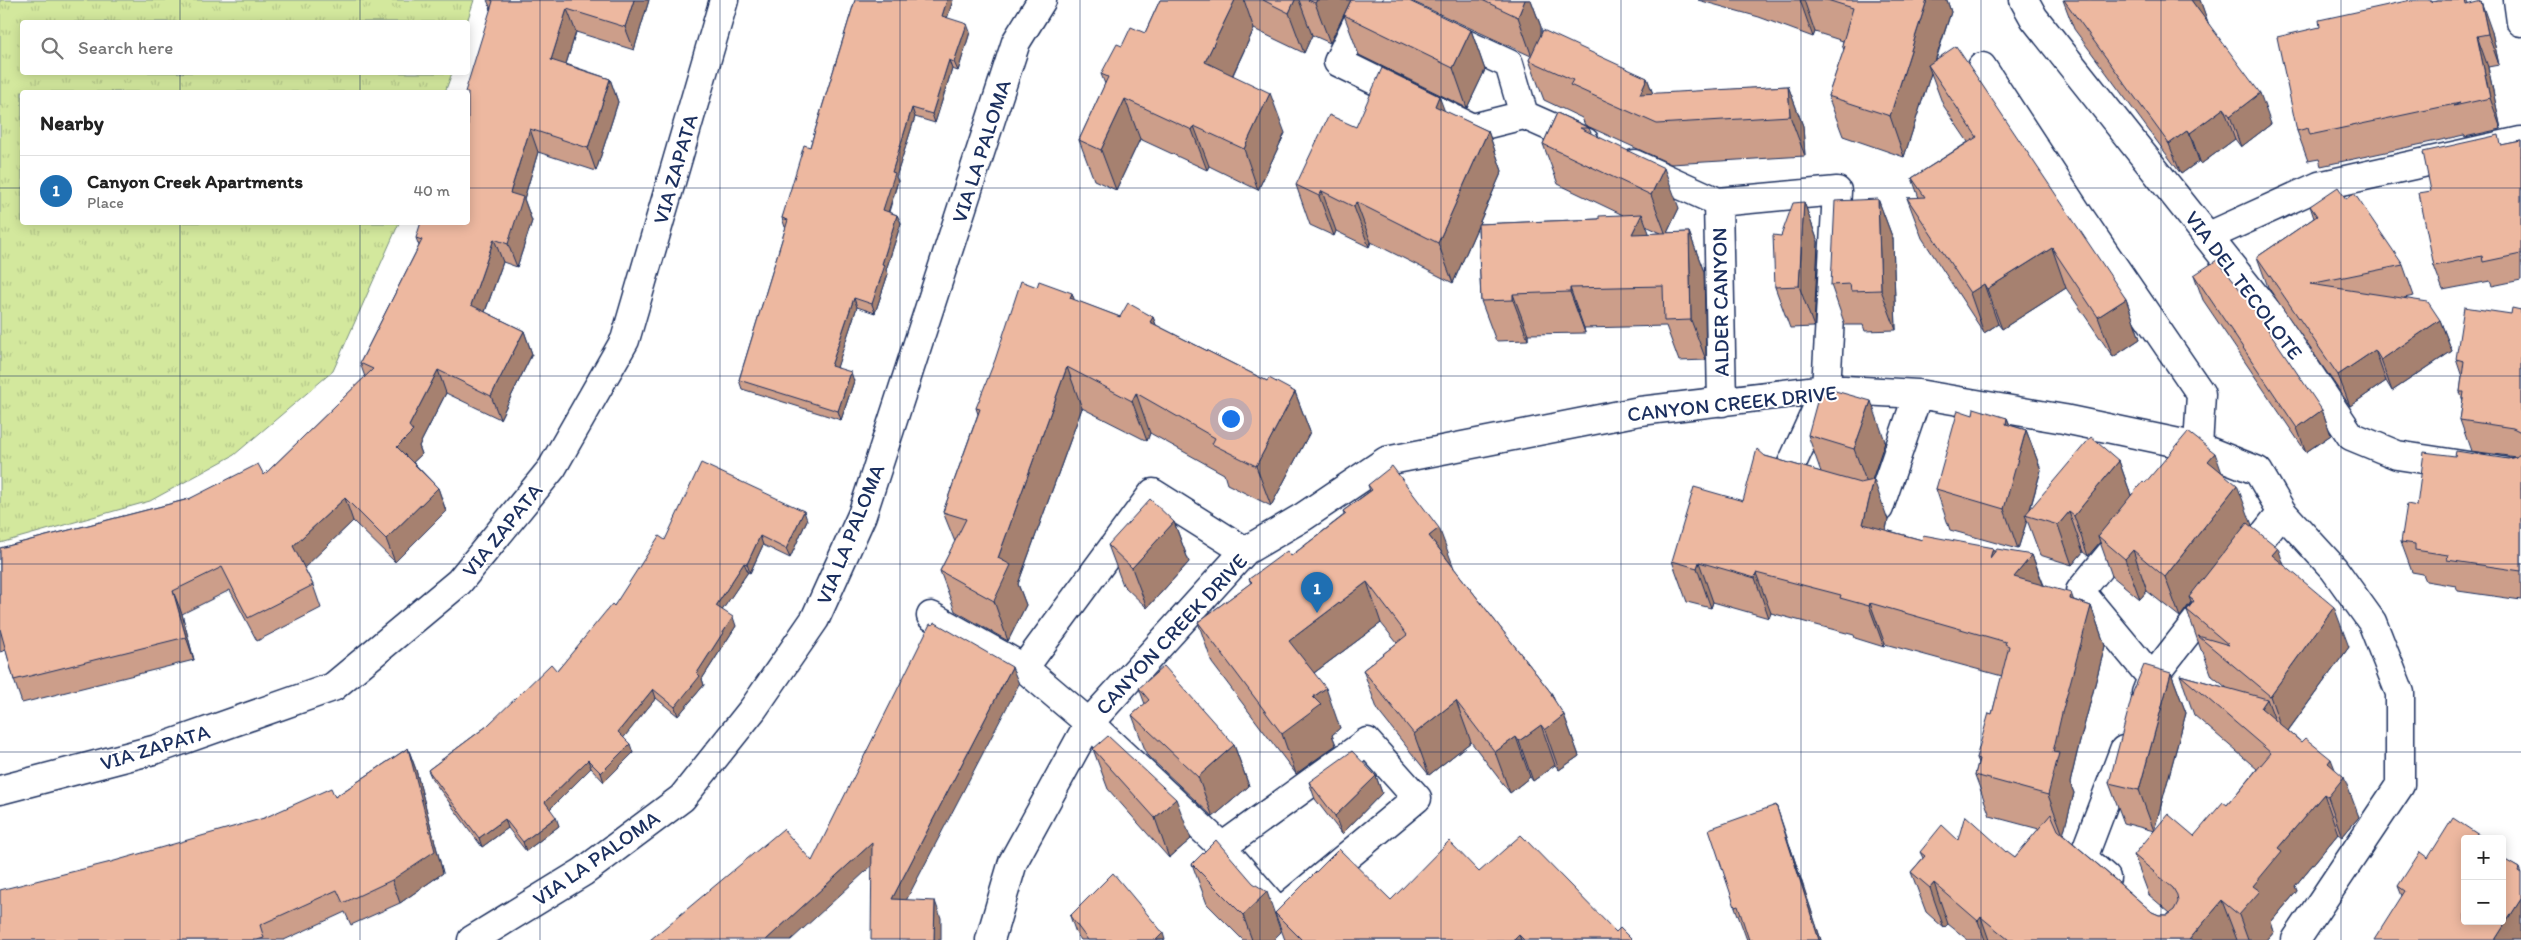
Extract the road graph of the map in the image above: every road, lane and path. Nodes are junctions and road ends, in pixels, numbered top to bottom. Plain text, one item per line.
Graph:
1 (724, 0) edge
2 (1042, 0) edge
3 (2024, 0) edge
4 (2518, 0) edge
5 (1376, 3) edge
6 (2521, 22) edge
7 (1424, 24) edge
8 (1982, 67) dead end
9 (1524, 115) junction
10 (2521, 141) edge
11 (1718, 202) junction
12 (2209, 236) junction
13 (1826, 389) junction
14 (1918, 394) junction
15 (1722, 402) junction
16 (2198, 447) junction
17 (2521, 474) edge
18 (2173, 477) edge
19 (2148, 507) edge
20 (2282, 512) junction
21 (1245, 551) junction
22 (931, 616) dead end
23 (1024, 668) junction
24 (2152, 678) junction
25 (1089, 723) junction
26 (0, 790) edge
27 (1222, 847) junction
28 (2126, 896) edge
29 (472, 940) edge
30 (990, 940) edge
31 (2296, 940) edge

1 - 26 street, VIA ZAPATA
2 - 29 street, VIA LA PALOMA
3 - 12 street, VIA DEL TECOLOTE
4 - 6 street
5 - 9 street
7 - 9 street
8 - 16 street
9 - 11 street, ALDER CANYON
10 - 12 street
11 - 13 street, ALDER CANYON
11 - 15 street, ALDER CANYON
12 - 17 street, VIA DEL TECOLOTE
13 - 14 street, CANYON CREEK DRIVE
13 - 14 street
13 - 15 street, CANYON CREEK DRIVE
14 - 16 street, CANYON CREEK DRIVE
15 - 21 street, CANYON CREEK DRIVE
16 - 18 street
16 - 20 street, CANYON CREEK DRIVE
19 - 24 street
20 - 24 street
20 - 31 street, CANYON CREEK DRIVE
21 - 23 street
21 - 25 street, CANYON CREEK DRIVE
22 - 23 street
23 - 25 street
24 - 28 street
25 - 27 street
25 - 30 street, CANYON CREEK DRIVE
27 - 27 street

